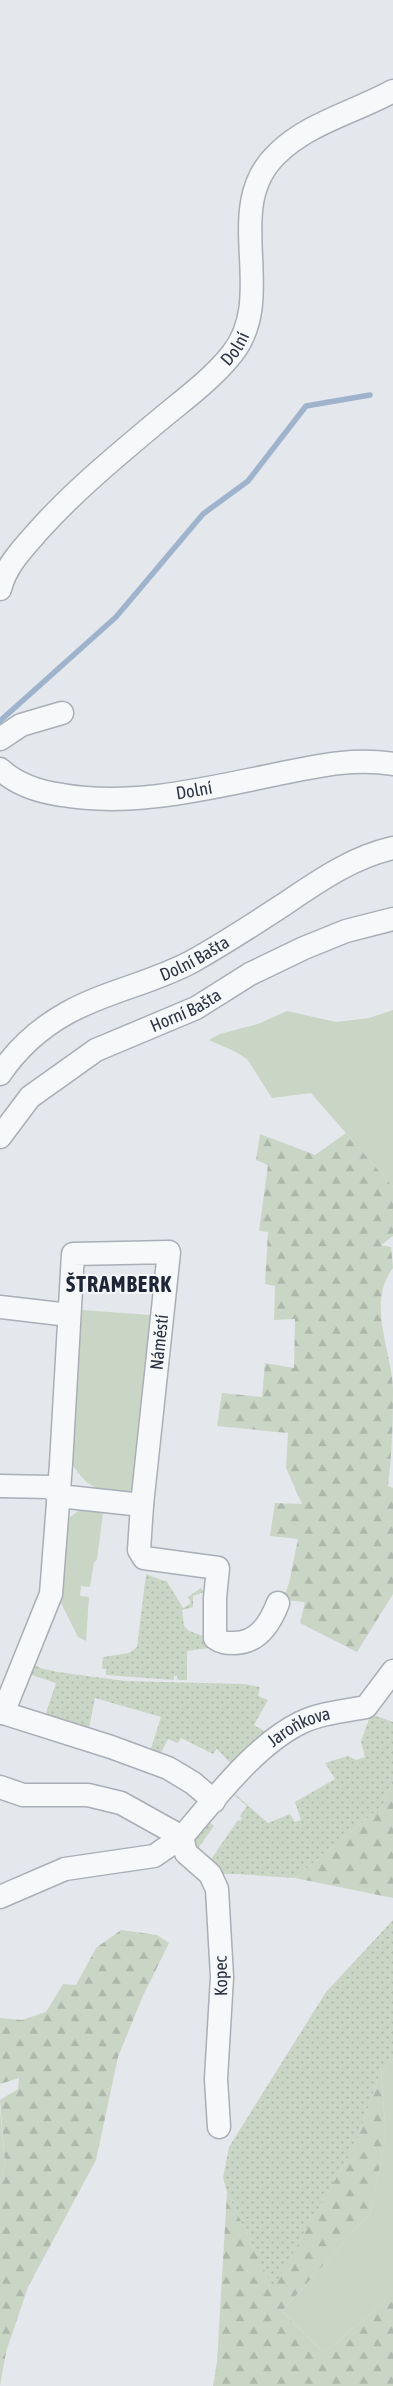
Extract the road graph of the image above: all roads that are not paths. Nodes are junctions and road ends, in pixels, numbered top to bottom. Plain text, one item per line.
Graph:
1 (393, 91) edge
2 (0, 589) edge
3 (62, 713) dead end
4 (0, 739) edge
5 (393, 764) edge
6 (0, 769) edge
7 (393, 848) edge
8 (393, 919) edge
9 (0, 1074) edge
10 (0, 1137) edge
11 (0, 1307) edge
12 (69, 1315) junction
13 (0, 1486) edge
14 (58, 1496) junction
15 (142, 1505) junction
16 (278, 1603) dead end
17 (393, 1671) edge
18 (2, 1712) edge
19 (0, 1787) edge
20 (214, 1801) junction
21 (182, 1837) junction
22 (0, 1897) edge
23 (219, 2127) dead end

1 - 2 street, Dolní
3 - 4 street
5 - 6 street, Dolní
7 - 9 street, Dolní Bašta
8 - 10 street, Horní Bašta
11 - 12 street
12 - 14 street, Náměstí
12 - 15 street, Náměstí
13 - 14 street
14 - 15 street
14 - 18 street, Náměstí
15 - 16 street
17 - 20 street, Jaroňkova
18 - 20 street
19 - 21 street
20 - 21 street
21 - 22 street
21 - 23 street, Kopec

